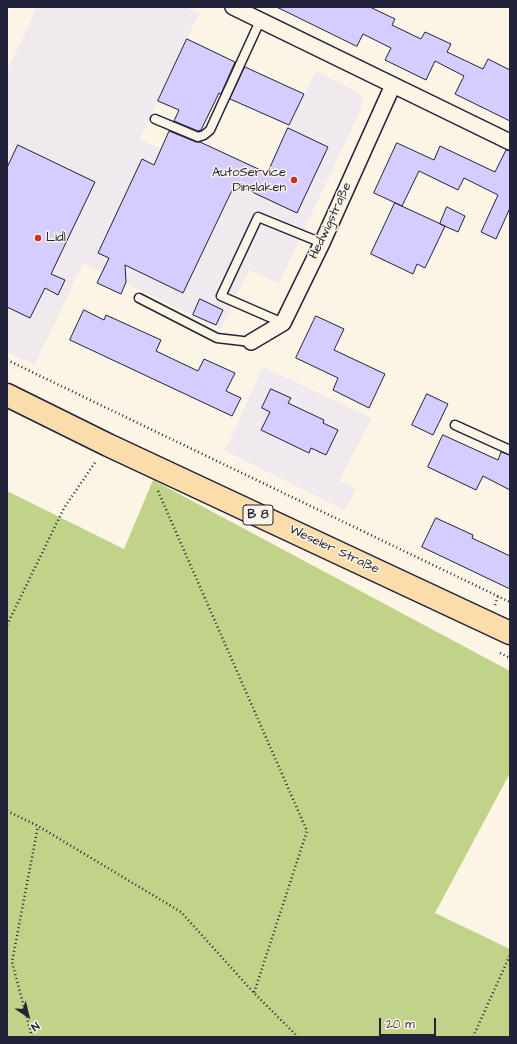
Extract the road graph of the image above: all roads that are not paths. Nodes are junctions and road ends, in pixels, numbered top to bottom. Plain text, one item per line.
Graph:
1 (233, 7) edge
2 (260, 21) junction
3 (393, 85) junction
4 (155, 119) dead end
5 (510, 142) edge
6 (322, 243) junction
7 (139, 298) dead end
8 (283, 323) junction
9 (251, 342) joint
10 (7, 395) edge
11 (455, 425) dead end
12 (510, 450) edge
13 (510, 633) edge

1 - 2 street
2 - 3 street
2 - 4 lane
3 - 5 street
3 - 6 street, Hedwigstraße
6 - 8 street, Hedwigstraße
6 - 8 lane
7 - 9 lane
8 - 9 street
10 - 13 main road, Weseler Straße / B 8
11 - 12 lane

